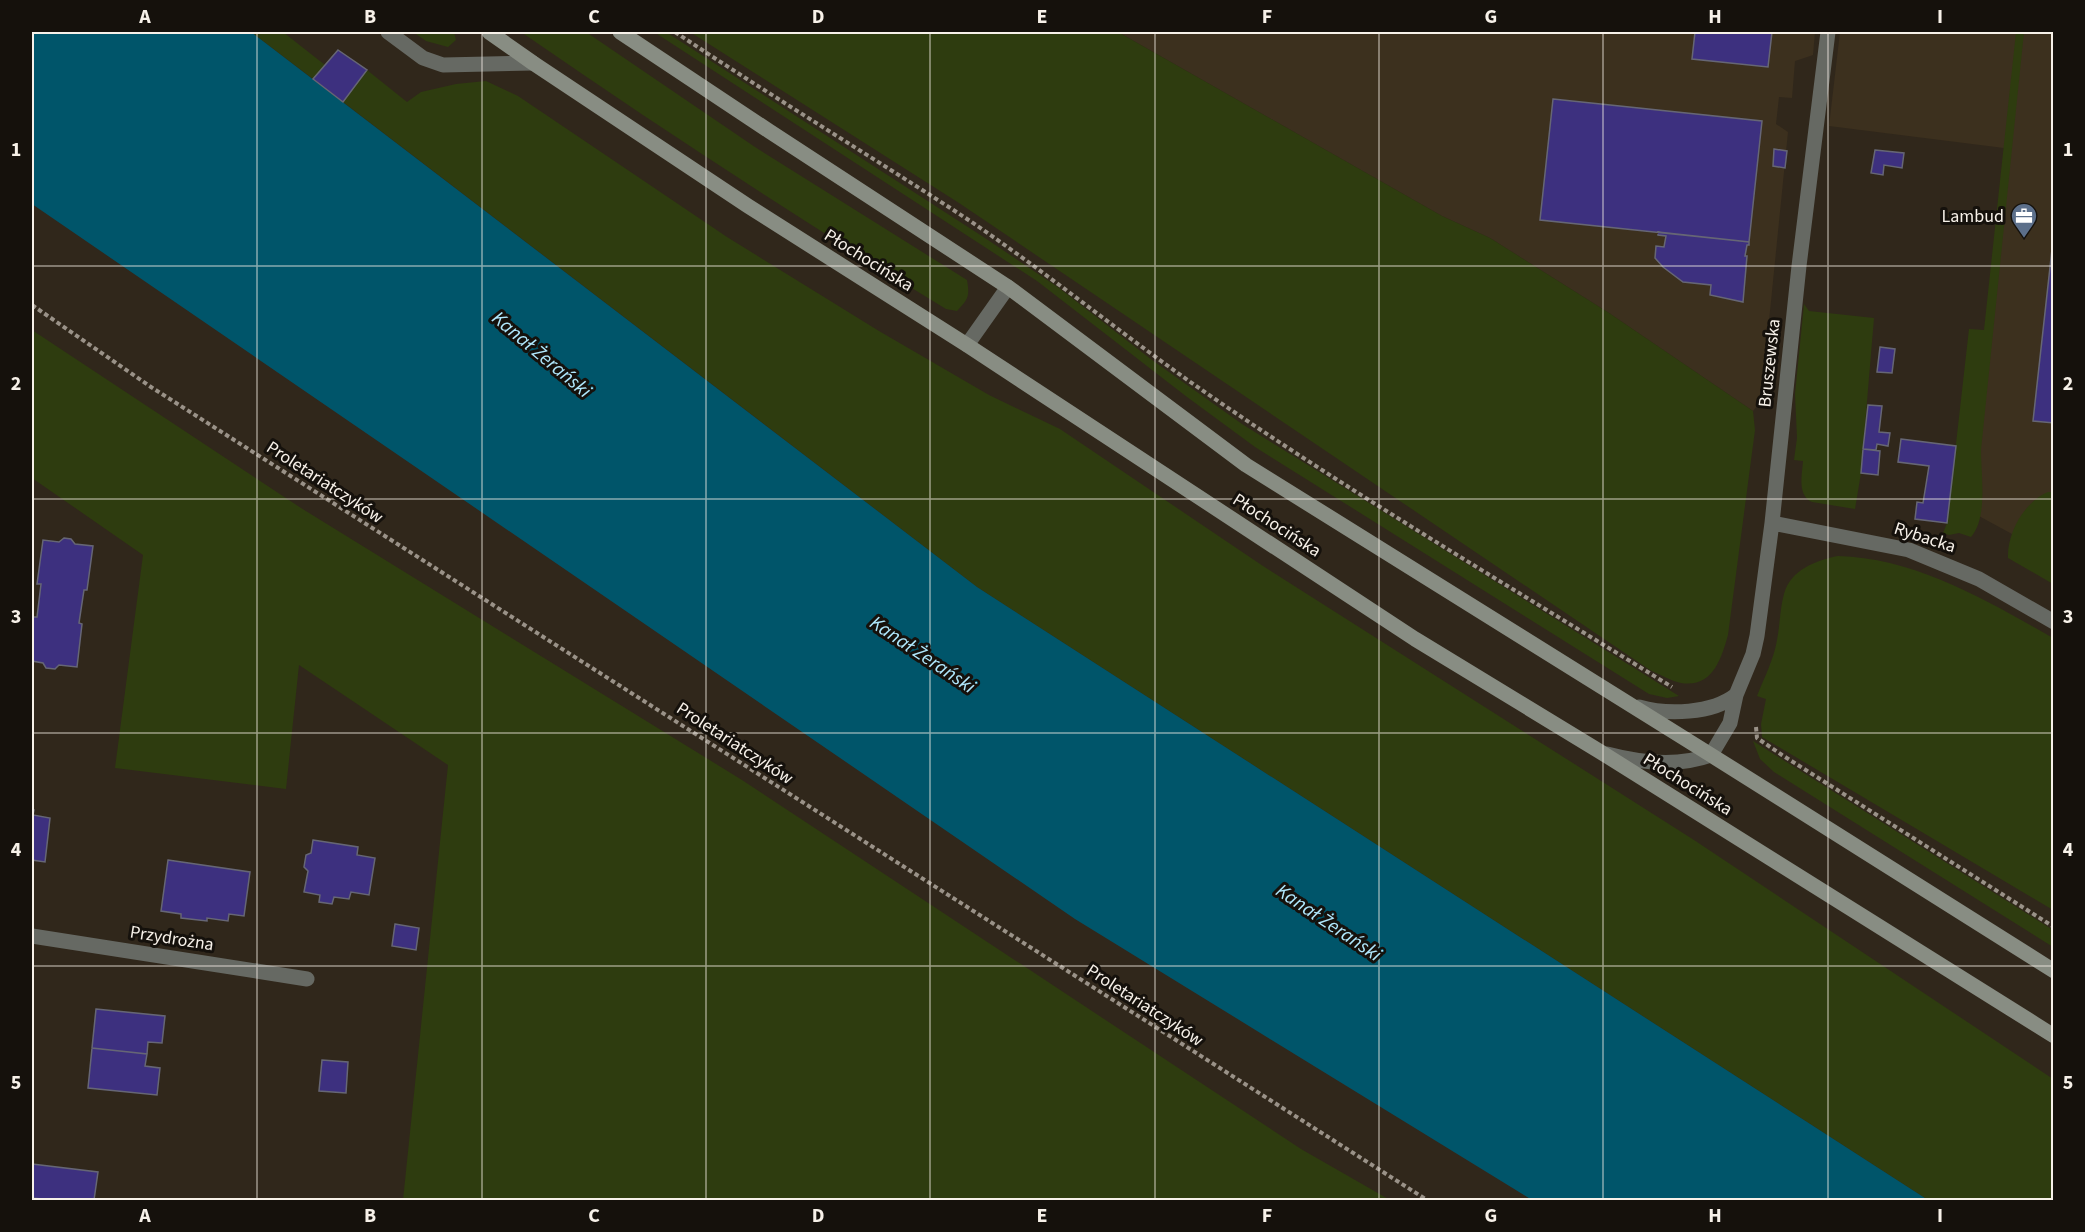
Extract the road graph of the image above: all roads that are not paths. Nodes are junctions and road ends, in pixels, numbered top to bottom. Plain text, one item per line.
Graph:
1 (388, 32) edge
2 (489, 32) edge
3 (620, 32) edge
4 (1828, 32) edge
5 (532, 63) junction
6 (1008, 287) junction
7 (967, 345) junction
8 (1772, 523) junction
9 (2054, 622) edge
10 (1736, 695) junction
11 (1633, 706) junction
12 (1599, 752) junction
13 (1711, 754) junction
14 (32, 936) edge
15 (2054, 971) edge
16 (307, 979) dead end
17 (2054, 1036) edge

1 - 5 street
2 - 5 main road, Płochocińska
3 - 6 main road, Płochocińska
4 - 8 street, Bruszewska
5 - 7 main road, Płochocińska
6 - 7 street
6 - 11 main road, Płochocińska
7 - 12 main road, Płochocińska
8 - 9 street, Rybacka
8 - 10 street, Bruszewska
10 - 11 street
10 - 13 street, Bruszewska
11 - 13 main road, Płochocińska
12 - 13 street
12 - 17 main road, Płochocińska
13 - 15 main road, Płochocińska
14 - 16 street, Przydrożna

